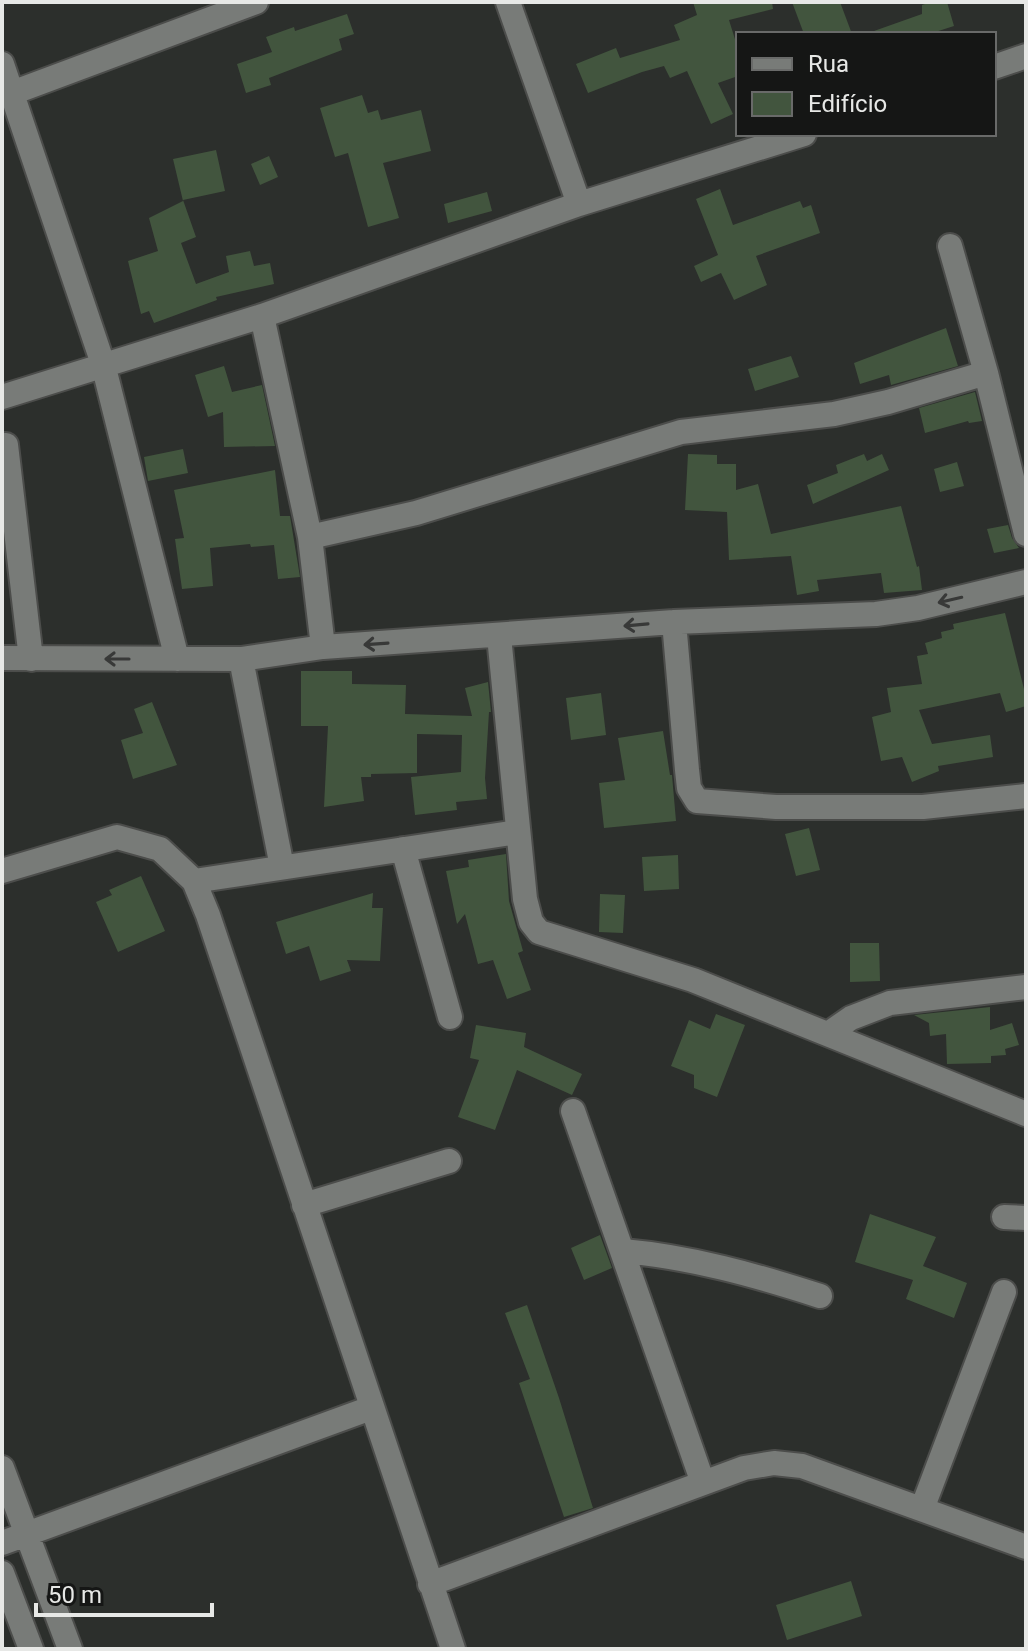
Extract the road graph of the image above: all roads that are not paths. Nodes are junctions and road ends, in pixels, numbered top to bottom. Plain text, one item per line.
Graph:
1 (256, 2) edge
2 (508, 2) edge
3 (1026, 56) edge
4 (2, 64) edge
5 (996, 66) edge
6 (12, 93) junction
7 (798, 136) edge
8 (579, 204) junction
9 (950, 246) dead end
10 (262, 316) junction
11 (103, 364) junction
12 (986, 373) junction
13 (2, 397) edge
14 (6, 445) dead end
15 (1026, 534) edge
16 (310, 537) junction
17 (1026, 582) edge
18 (674, 622) junction
19 (499, 636) junction
20 (323, 647) junction
21 (2, 658) edge
22 (31, 659) junction
23 (177, 659) junction
24 (241, 659) junction
25 (1026, 796) edge
26 (517, 832) junction
27 (403, 849) junction
28 (282, 867) junction
29 (2, 871) edge
30 (194, 881) junction
31 (1026, 987) edge
32 (450, 1017) dead end
33 (828, 1034) junction
34 (573, 1111) dead end
35 (1026, 1114) edge
36 (449, 1161) dead end
37 (304, 1205) junction
38 (623, 1251) junction
39 (1004, 1292) dead end
40 (820, 1296) dead end
41 (371, 1408) junction
42 (2, 1468) edge
43 (703, 1483) junction
44 (922, 1509) junction
45 (27, 1533) junction
46 (2, 1543) edge
47 (1026, 1547) edge
48 (2, 1573) edge
49 (430, 1584) junction
50 (31, 1649) edge
51 (70, 1649) edge
52 (453, 1649) edge

1 - 6 street
2 - 8 street
3 - 5 street
4 - 6 street
6 - 11 street
7 - 8 street
8 - 10 street
9 - 12 street
10 - 11 street
10 - 16 street
11 - 13 street
11 - 23 street
12 - 15 street
12 - 16 street
14 - 22 street
16 - 20 street
17 -> 18 street
18 -> 19 street
18 - 25 street
19 -> 20 street
19 - 26 street
20 - 24 street
21 - 22 street
23 -> 22 street
23 - 24 street
24 - 28 street
26 - 27 street
26 - 33 street
27 - 28 street
27 - 32 street
28 - 30 street
29 - 30 street
30 - 37 street
31 - 33 street
33 - 35 street
34 - 38 street
36 - 37 street
37 - 41 street
38 - 40 street
38 - 43 street
39 - 44 street
41 - 45 street
41 - 49 street
42 - 45 street
43 - 44 street
43 - 49 street
44 - 47 street
45 - 46 street
45 - 51 street
48 - 50 street
49 - 52 street

